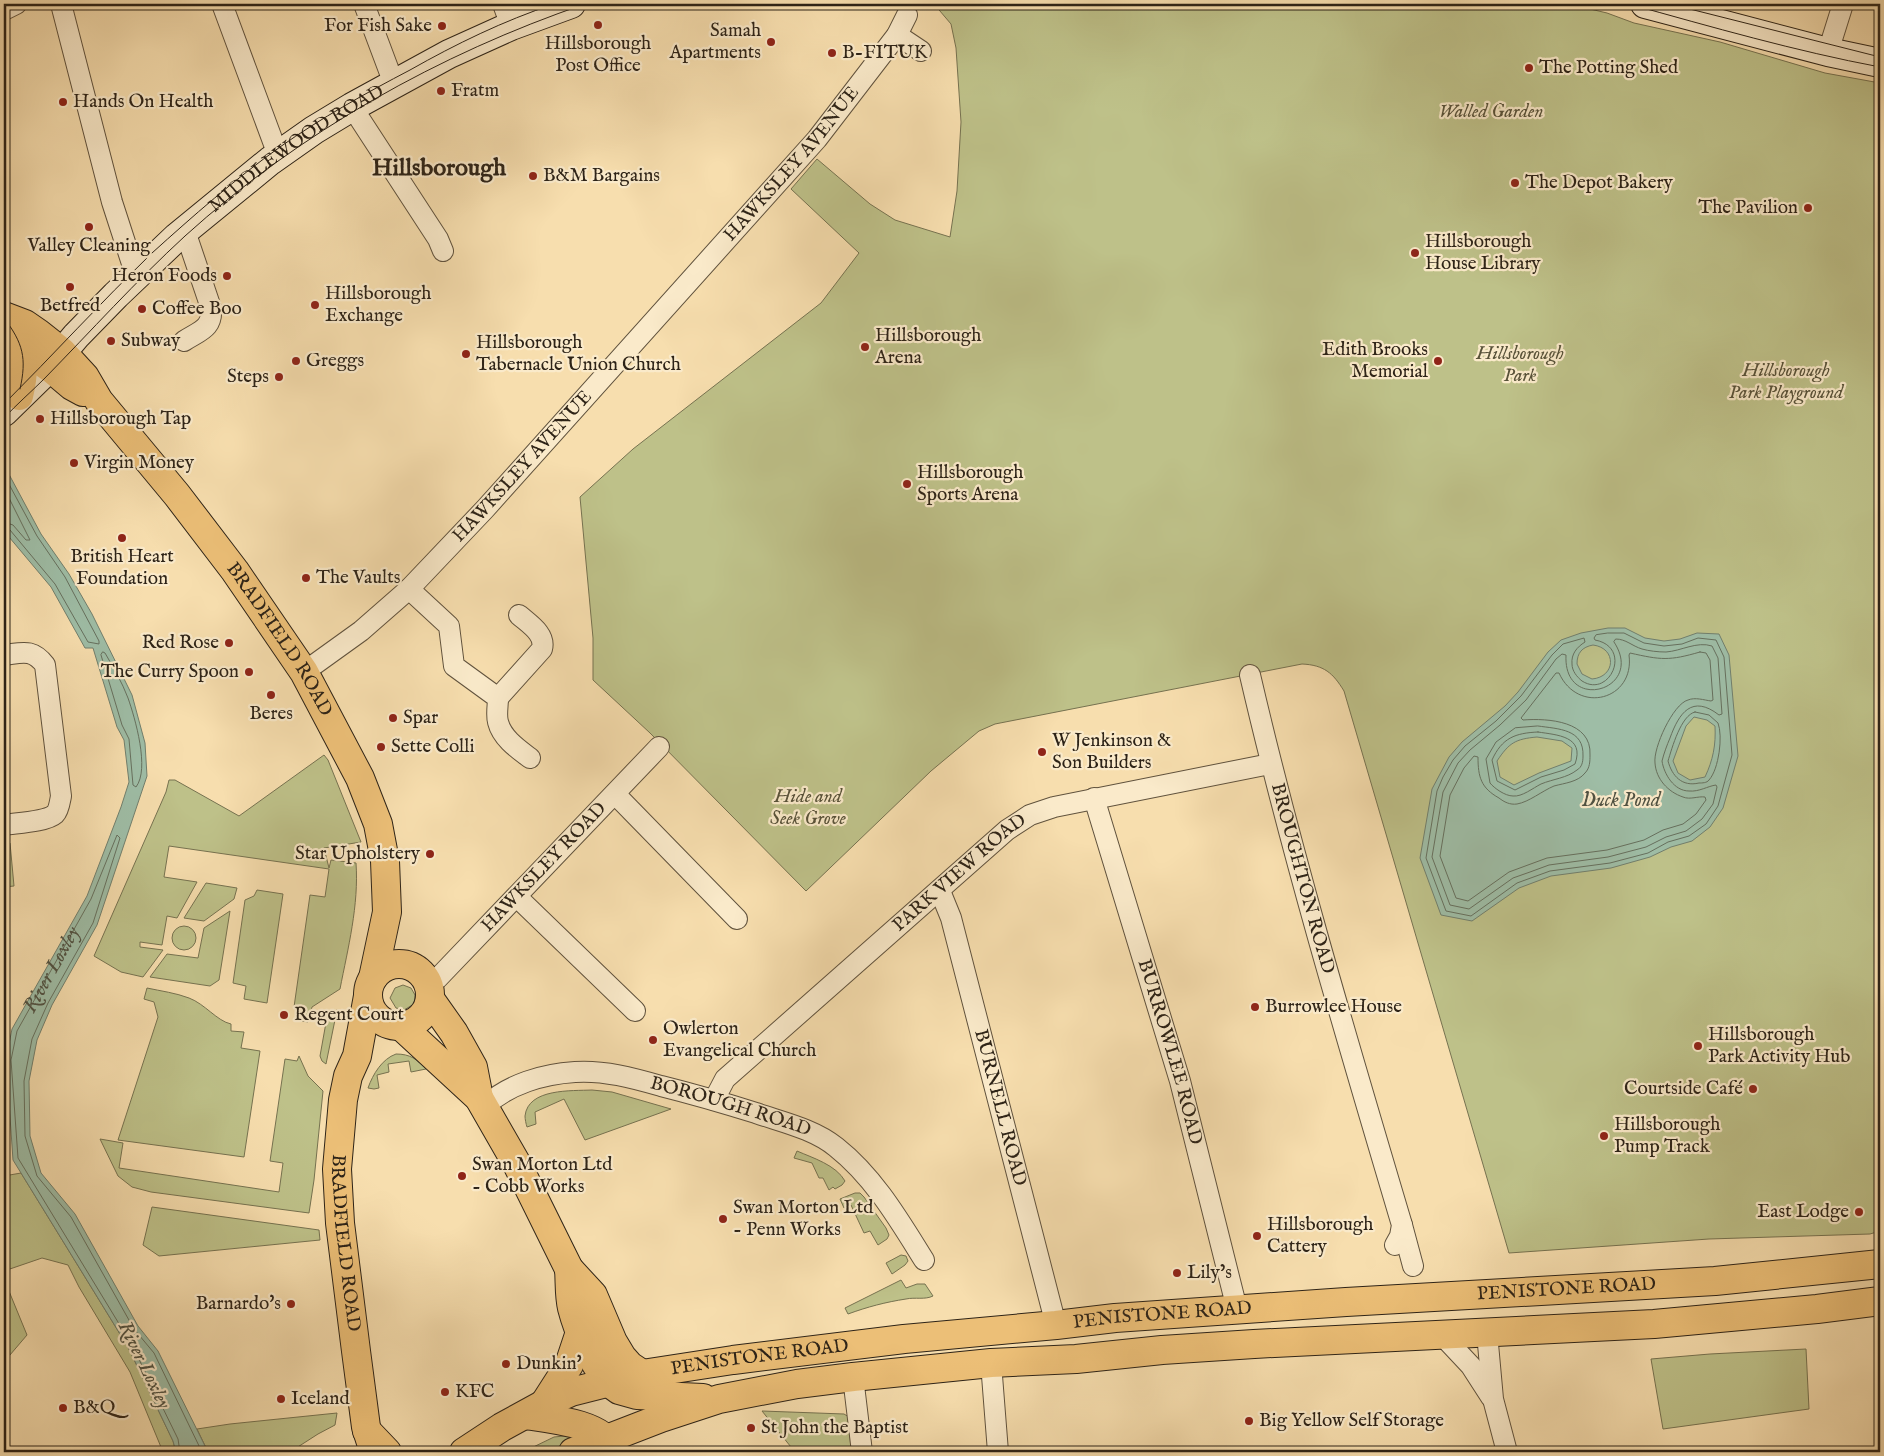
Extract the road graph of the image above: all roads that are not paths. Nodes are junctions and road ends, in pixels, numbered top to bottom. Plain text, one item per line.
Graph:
1 (16, 4) edge
2 (61, 4) edge
3 (222, 4) edge
4 (364, 4) edge
5 (570, 4) edge
6 (1645, 4) edge
7 (1842, 4) edge
8 (910, 9) edge
9 (1684, 9) edge
10 (4, 10) edge
11 (507, 15) edge
12 (897, 35) junction
13 (921, 51) dead end
14 (1828, 52) junction
15 (1880, 63) edge
16 (394, 84) junction
17 (352, 106) junction
18 (278, 155) junction
19 (185, 231) junction
20 (443, 251) dead end
21 (136, 276) junction
22 (4, 317) edge
23 (184, 341) dead end
24 (13, 343) edge
25 (55, 360) junction
26 (11, 404) edge
27 (409, 589) junction
28 (519, 614) dead end
29 (4, 654) edge
30 (304, 672) junction
31 (1250, 675) dead end
32 (498, 698) junction
33 (659, 747) dead end
34 (530, 758) dead end
35 (1270, 764) junction
36 (615, 794) junction
37 (1094, 798) junction
38 (4, 825) edge
39 (940, 891) junction
40 (517, 897) junction
41 (387, 912) junction
42 (737, 919) dead end
43 (423, 983) junction
44 (371, 987) junction
45 (635, 1011) dead end
46 (396, 1026) junction
47 (357, 1056) junction
48 (714, 1100) junction
49 (482, 1102) junction
50 (1402, 1226) junction
51 (1395, 1245) dead end
52 (924, 1260) dead end
53 (1880, 1264) edge
54 (1412, 1266) dead end
55 (569, 1269) junction
56 (1437, 1296) junction
57 (1880, 1301) edge
58 (1237, 1309) junction
59 (1056, 1326) junction
60 (580, 1332) junction
61 (1487, 1333) junction
62 (1441, 1334) junction
63 (991, 1363) junction
64 (642, 1374) junction
65 (853, 1377) junction
66 (608, 1382) junction
67 (1493, 1399) junction
68 (719, 1400) junction
69 (518, 1425) edge
70 (368, 1445) edge
71 (612, 1446) edge
72 (387, 1452) edge
73 (464, 1452) edge
74 (573, 1452) edge
75 (862, 1452) edge
76 (998, 1452) edge
77 (1507, 1452) edge

1 - 10 street
2 - 21 street
3 - 18 street
4 - 16 street
5 - 11 street, MIDDLEWOOD ROAD
6 - 9 street
7 - 14 street
8 - 12 street, HAWKSLEY AVENUE
9 - 14 street
11 - 16 street, MIDDLEWOOD ROAD
12 - 13 street
12 - 27 street, HAWKSLEY AVENUE
14 - 15 street
16 - 17 street, MIDDLEWOOD ROAD
17 - 18 street, MIDDLEWOOD ROAD
17 - 20 street
18 - 19 street, MIDDLEWOOD ROAD
19 - 21 street, MIDDLEWOOD ROAD
19 - 23 street
21 - 25 street, MIDDLEWOOD ROAD
22 - 24 main road
22 - 25 main road
24 - 25 main road
24 - 26 main road
25 - 26 street, MIDDLEWOOD ROAD
25 - 30 main road, BRADFIELD ROAD
27 - 30 street, HAWKSLEY AVENUE
27 - 32 street
28 - 32 street
29 - 38 street
30 - 41 main road, BRADFIELD ROAD
31 - 35 street, BROUGHTON ROAD
32 - 34 street
33 - 36 street, HAWKSLEY ROAD
35 - 37 street, PARK VIEW ROAD
35 - 50 street, BROUGHTON ROAD
36 - 40 street, HAWKSLEY ROAD
36 - 42 street
37 - 39 street, PARK VIEW ROAD
37 - 58 street, BURROWLEE ROAD
39 - 48 street, PARK VIEW ROAD
39 - 59 street, BURNELL ROAD
40 - 43 street, HAWKSLEY ROAD
40 - 45 street
41 - 43 main road, BRADFIELD ROAD
41 - 44 main road, BRADFIELD ROAD
43 - 44 main road
43 - 46 main road, BRADFIELD ROAD
43 - 49 main road
44 - 46 main road
44 - 47 main road, BRADFIELD ROAD
46 - 47 main road, BRADFIELD ROAD
46 - 49 main road
47 - 70 main road, BRADFIELD ROAD
48 - 49 street, BOROUGH ROAD
48 - 52 street, BOROUGH ROAD
49 - 55 main road
50 - 51 street
50 - 54 street, BROUGHTON ROAD
53 - 56 main road, PENISTONE ROAD
55 - 60 main road
55 - 64 main road
56 - 58 main road, PENISTONE ROAD
56 - 61 main road
57 - 61 main road, PENISTONE ROAD
58 - 59 main road, PENISTONE ROAD
59 - 64 main road, PENISTONE ROAD
60 - 66 main road
60 - 69 main road
61 - 62 main road, PENISTONE ROAD
61 - 67 street
62 - 63 main road, PENISTONE ROAD
62 - 67 street
63 - 65 main road, PENISTONE ROAD
63 - 76 street
64 - 66 main road, PENISTONE ROAD
65 - 68 main road, PENISTONE ROAD
65 - 75 street
66 - 68 main road
66 - 69 main road, PENISTONE ROAD
67 - 77 street
68 - 71 main road, PENISTONE ROAD
69 - 71 main road
69 - 73 main road, PENISTONE ROAD
70 - 72 main road
71 - 74 main road, PENISTONE ROAD

